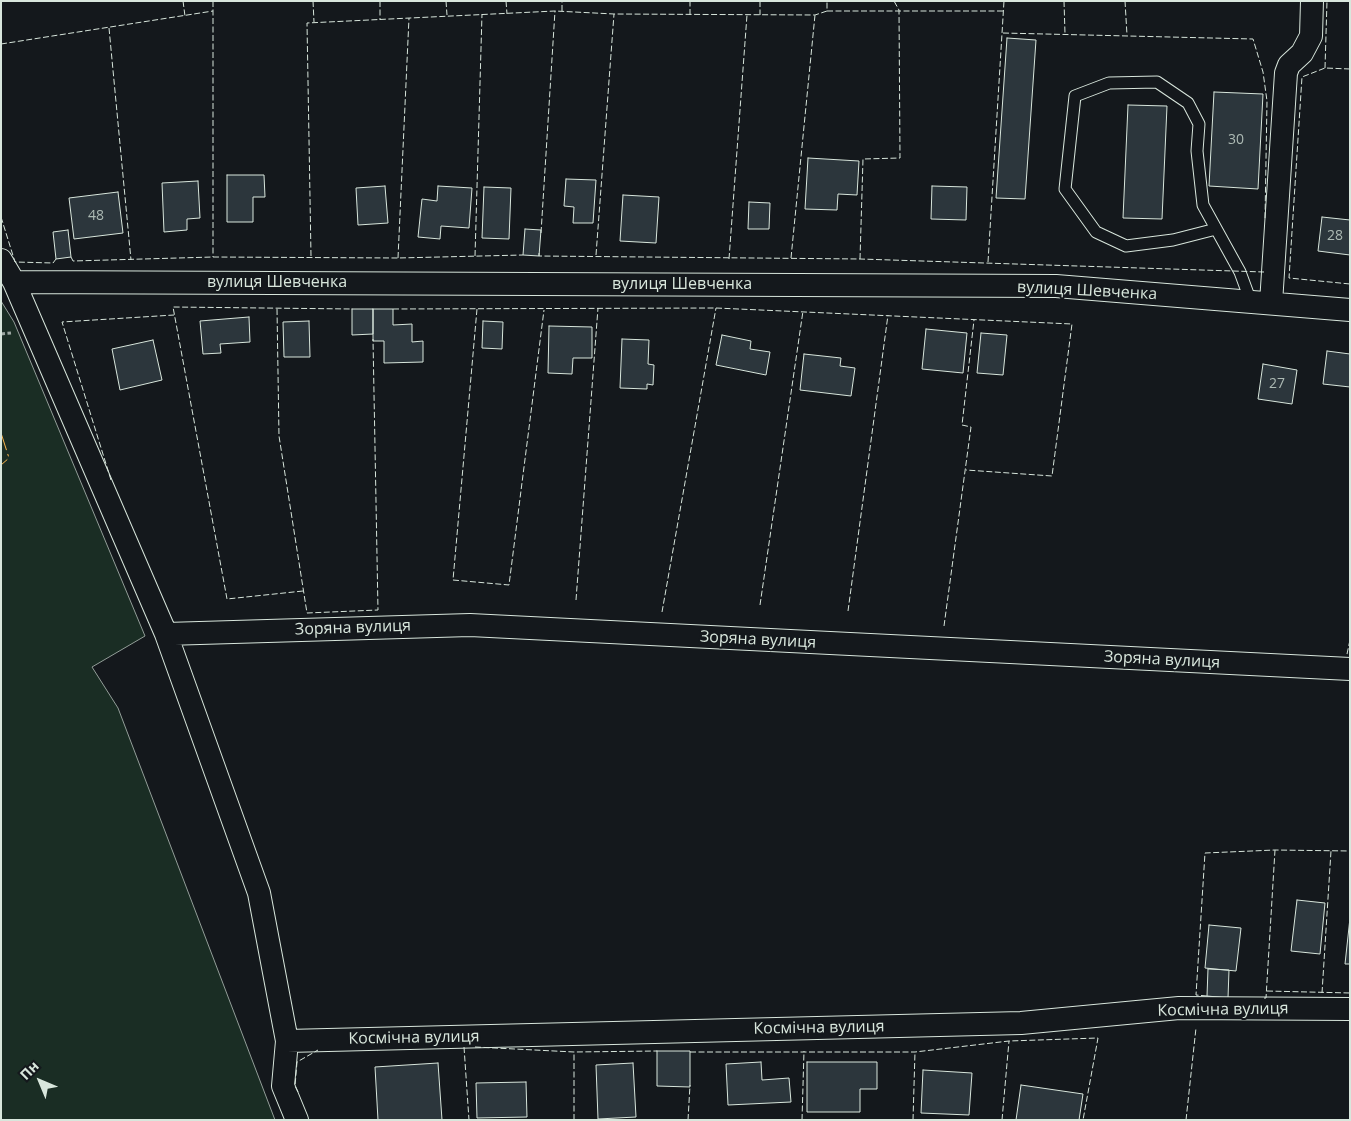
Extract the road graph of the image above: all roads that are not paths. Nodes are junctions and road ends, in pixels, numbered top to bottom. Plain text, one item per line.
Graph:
1 (1312, 1) edge
2 (1216, 229) junction
3 (1, 260) edge
4 (14, 282) junction
5 (1261, 303) junction
6 (1350, 310) edge
7 (166, 634) junction
8 (1350, 669) edge
9 (1350, 1009) edge
10 (287, 1041) junction
11 (297, 1120) edge

1 - 5 street
2 - 2 lane
2 - 5 lane
3 - 4 street
4 - 5 street, вулиця Шевченка
4 - 7 street
5 - 6 street, вулиця Шевченка
7 - 8 street, Зоряна вулиця
7 - 10 street
9 - 10 street, Космічна вулиця
10 - 11 street

